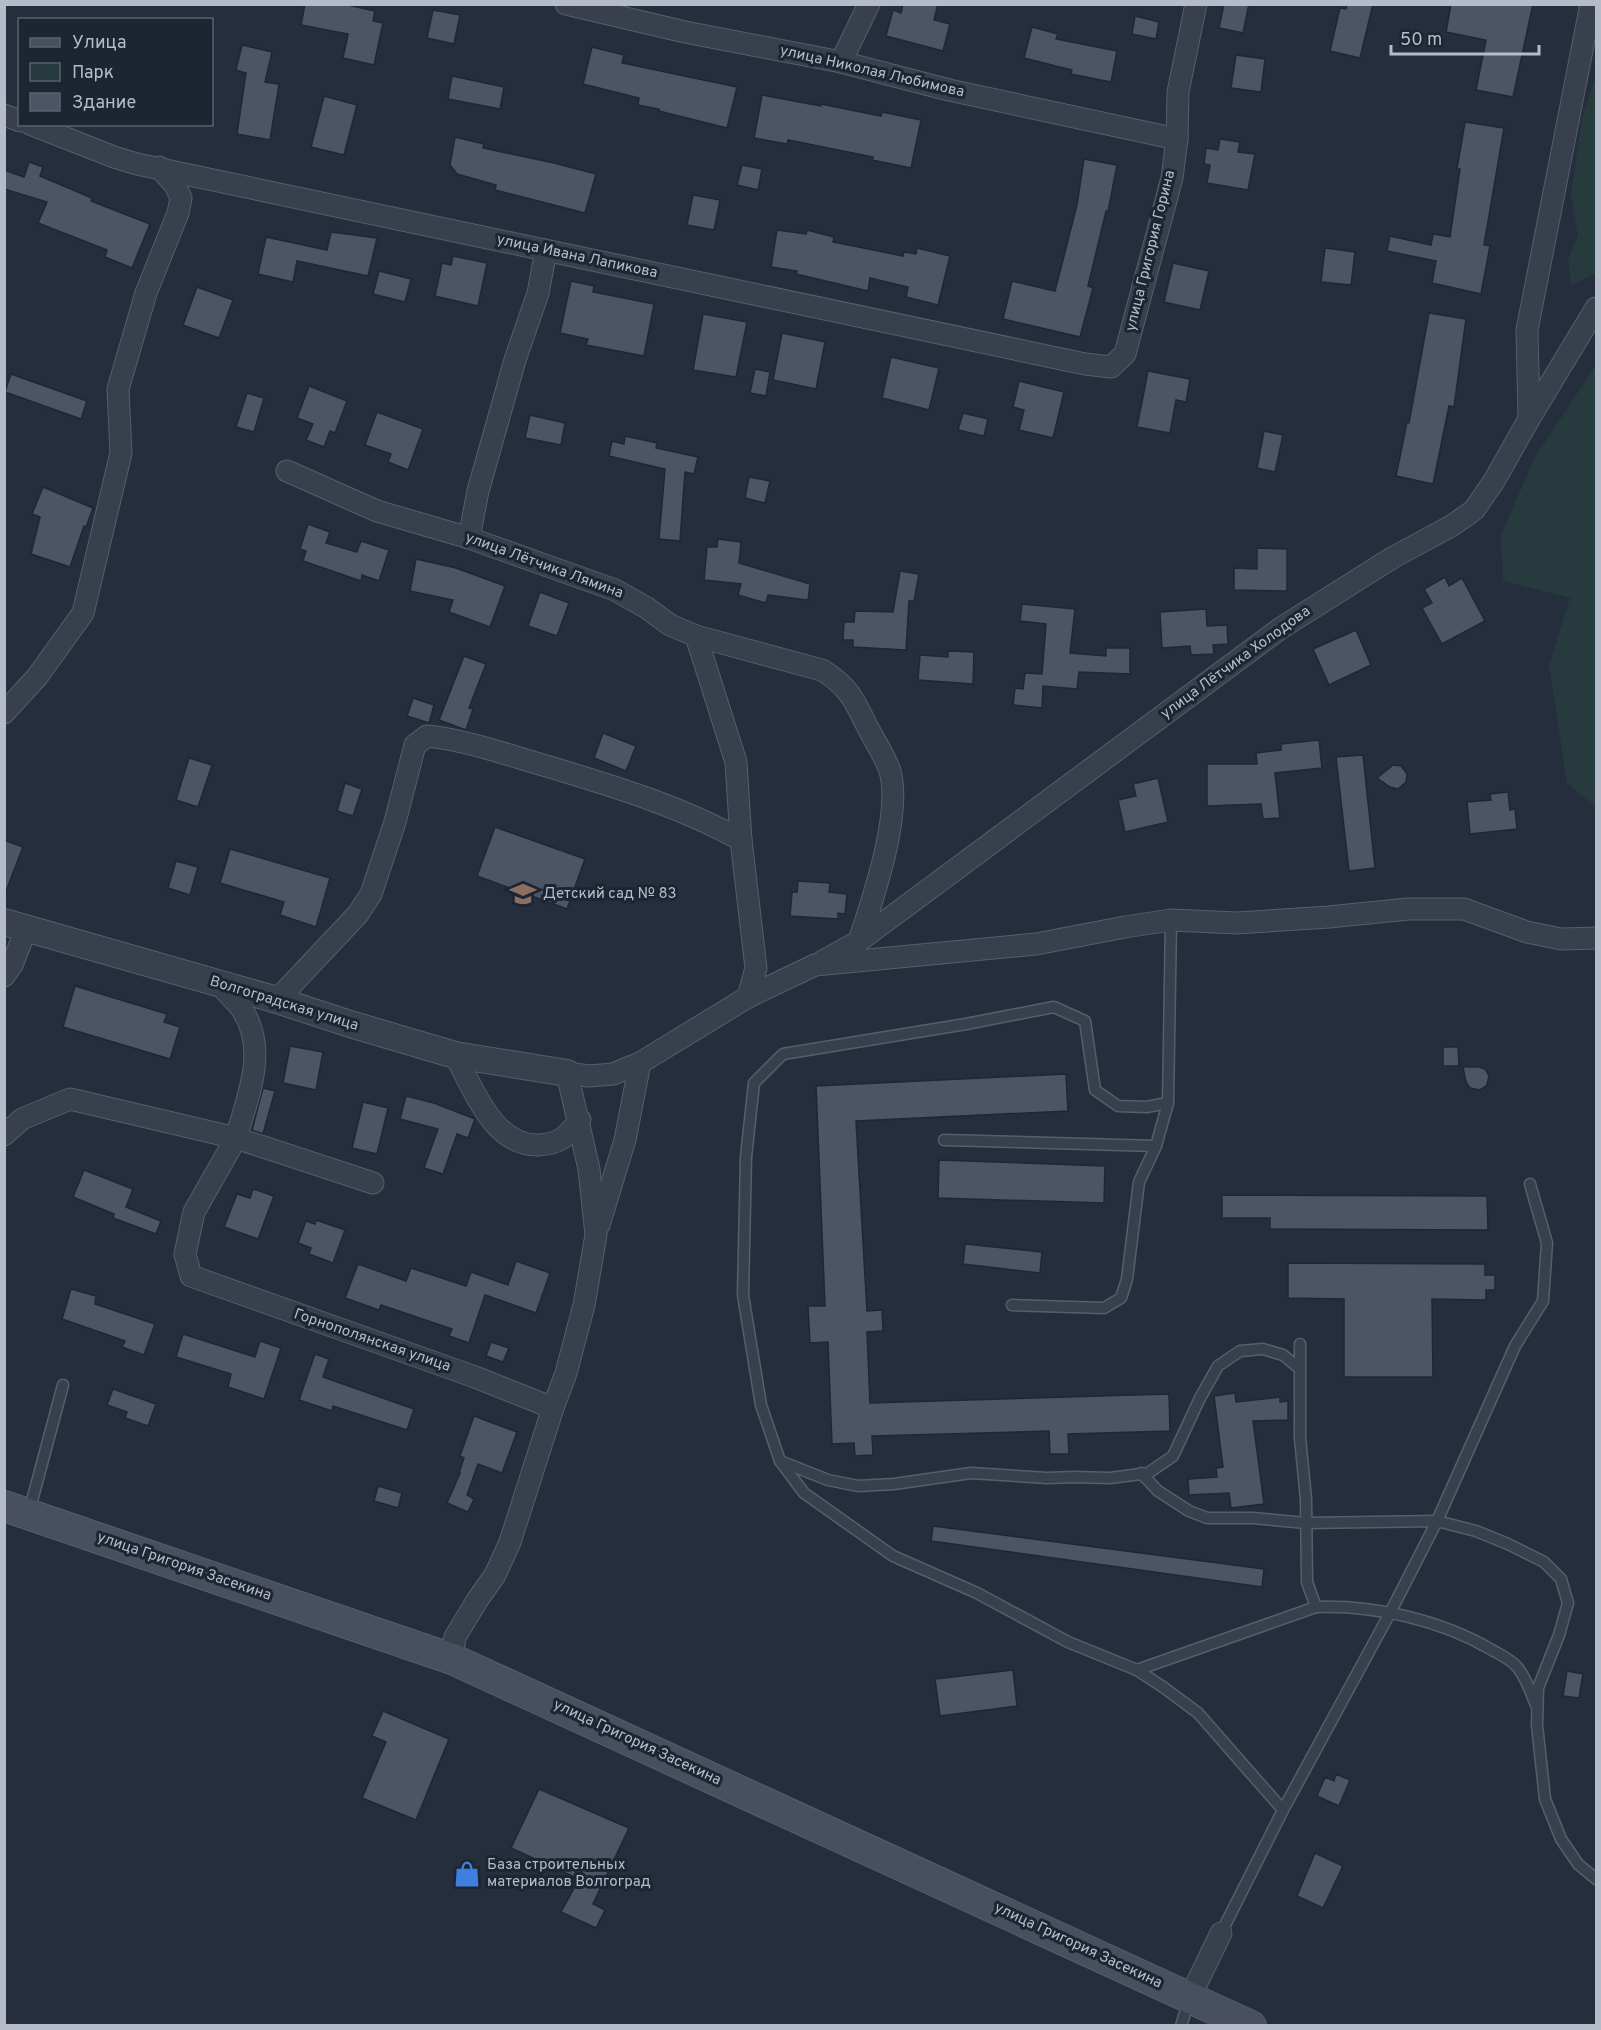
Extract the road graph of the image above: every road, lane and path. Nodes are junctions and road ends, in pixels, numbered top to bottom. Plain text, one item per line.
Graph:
1 (566, 4) edge
2 (869, 4) edge
3 (1196, 4) edge
4 (1591, 4) edge
5 (841, 62) junction
6 (35, 126) edge
7 (1177, 139) junction
8 (159, 167) junction
9 (221, 181) junction
10 (178, 213) junction
11 (546, 251) junction
12 (1596, 308) edge
13 (1125, 354) joint
14 (1529, 419) junction
15 (287, 471) dead end
16 (469, 538) junction
17 (696, 636) junction
18 (4, 713) edge
19 (741, 840) junction
20 (1171, 920) junction
21 (15, 925) edge
22 (1596, 938) edge
23 (860, 941) junction
24 (815, 965) junction
25 (4, 976) edge
26 (219, 984) junction
27 (748, 996) junction
28 (277, 1000) junction
29 (455, 1055) junction
30 (640, 1063) junction
31 (567, 1073) junction
32 (1168, 1103) junction
33 (580, 1120) junction
34 (4, 1135) edge
35 (236, 1138) junction
36 (944, 1140) dead end
37 (1156, 1146) junction
38 (373, 1183) dead end
39 (1530, 1184) dead end
40 (596, 1235) junction
41 (1012, 1305) dead end
42 (1300, 1344) dead end
43 (1300, 1369) junction
44 (63, 1385) dead end
45 (553, 1408) junction
46 (780, 1461) junction
47 (1141, 1473) junction
48 (16, 1510) edge
49 (1437, 1521) junction
50 (1306, 1523) junction
51 (1316, 1607) junction
52 (1390, 1613) junction
53 (452, 1659) junction
54 (1137, 1670) junction
55 (1538, 1708) junction
56 (1283, 1810) junction
57 (1596, 1879) edge
58 (1221, 1933) joint
59 (1190, 1997) junction
60 (1181, 2025) edge
61 (1251, 2025) edge

1 - 5 street, улица Николая Любимова
2 - 5 street
3 - 7 street, улица Григория Горина
4 - 14 street
5 - 7 street, улица Николая Любимова
6 - 8 street, улица Ивана Лапикова
7 - 13 street, улица Григория Горина
8 - 9 street, улица Ивана Лапикова
8 - 10 street
9 - 10 street
9 - 11 street, улица Ивана Лапикова
10 - 18 street
11 - 13 street, улица Ивана Лапикова
11 - 16 street
12 - 14 street, улица Лётчика Холодова
14 - 23 street, улица Лётчика Холодова
15 - 16 street, улица Лётчика Лямина
16 - 17 street, улица Лётчика Лямина
17 - 19 street
17 - 23 street, улица Лётчика Лямина
19 - 27 street
19 - 28 street
20 - 22 street
20 - 24 street
20 - 32 lane
21 - 25 street
21 - 26 street, Волгоградская улица
23 - 24 street, улица Лётчика Холодова
24 - 27 street, улица Лётчика Холодова
26 - 28 street, Волгоградская улица
26 - 35 street
27 - 30 street, улица Лётчика Холодова
28 - 29 street, Волгоградская улица
29 - 31 street, Волгоградская улица
29 - 33 street
30 - 31 street, улица Лётчика Холодова
30 - 40 street
31 - 33 street
32 - 37 lane
32 - 46 lane
33 - 40 street
34 - 35 street
35 - 38 street
35 - 45 street, Горнополянская улица
36 - 37 lane
37 - 41 lane
39 - 49 lane
40 - 45 street
42 - 43 lane
43 - 47 lane
43 - 50 lane
44 - 48 lane
45 - 53 street
46 - 47 lane
46 - 54 lane
47 - 50 lane
48 - 53 main road, улица Григория Засекина
49 - 50 lane
49 - 52 lane
49 - 55 lane
50 - 51 lane
51 - 52 lane
51 - 54 lane
52 - 55 lane
52 - 56 lane
53 - 59 main road, улица Григория Засекина
54 - 56 lane
55 - 57 lane
56 - 58 lane
58 - 59 street
59 - 60 lane
59 - 61 main road, улица Григория Засекина

